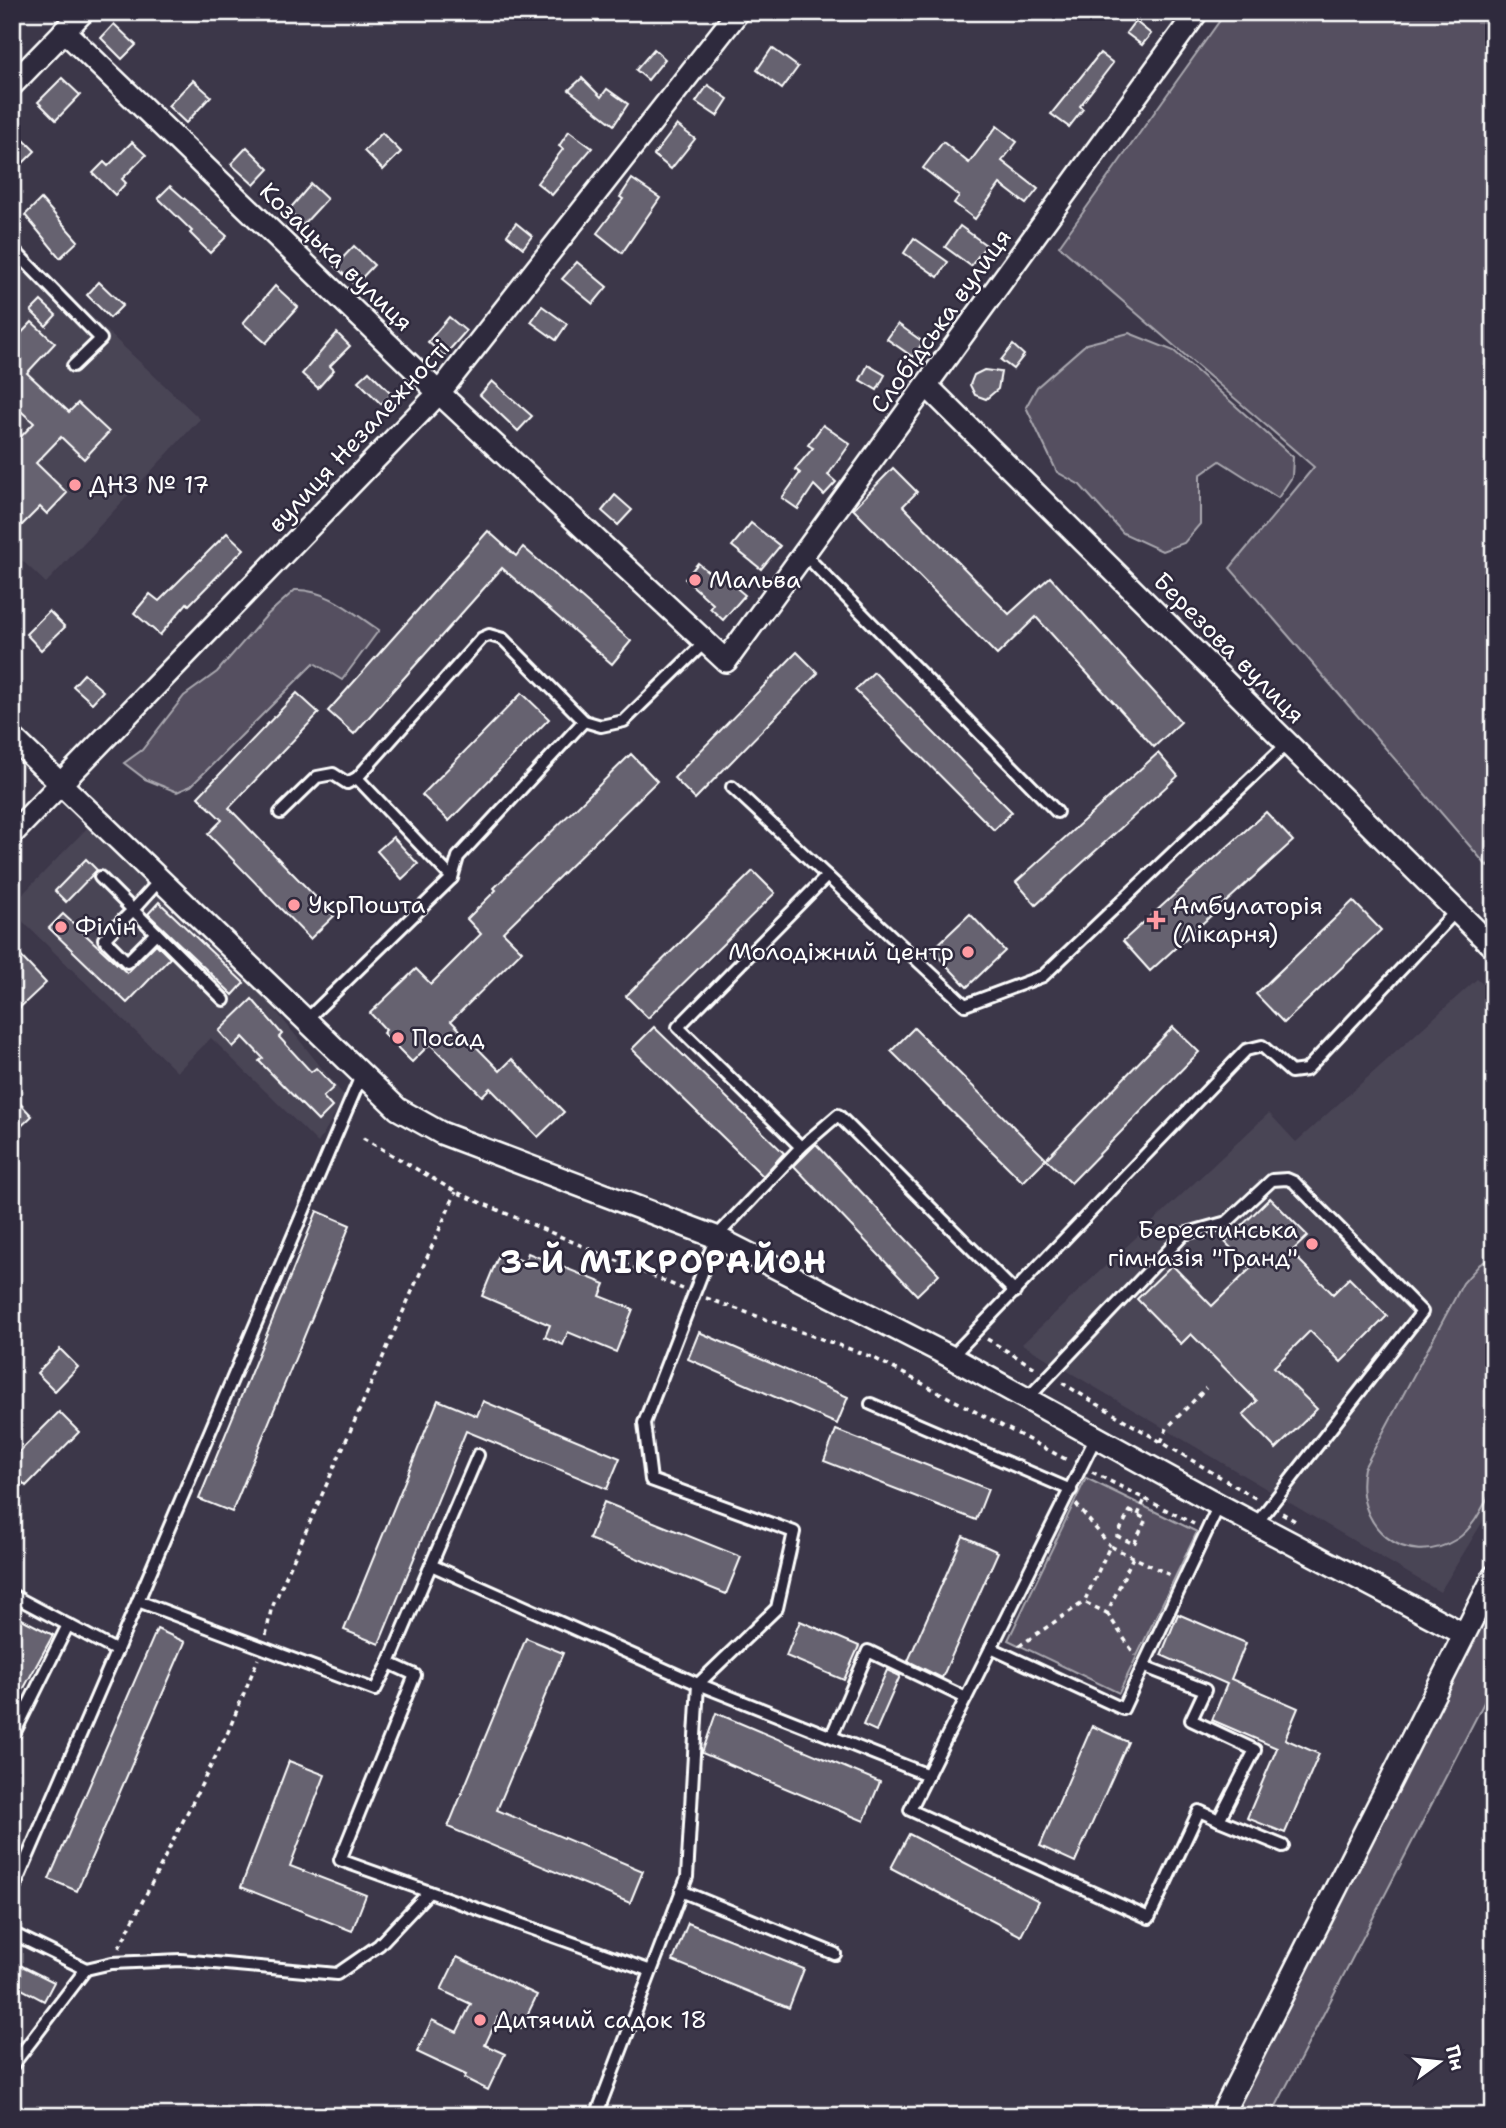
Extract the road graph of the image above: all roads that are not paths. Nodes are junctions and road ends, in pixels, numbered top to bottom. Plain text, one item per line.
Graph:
1 (83, 12) edge
2 (738, 12) edge
3 (1198, 12) edge
4 (64, 31) junction
5 (12, 85) edge
6 (12, 248) edge
7 (73, 366) dead end
8 (927, 386) junction
9 (439, 393) junction
10 (803, 553) junction
11 (705, 642) junction
12 (726, 661) joint
13 (584, 721) junction
14 (12, 737) edge
15 (1288, 743) junction
16 (357, 778) junction
17 (62, 786) junction
18 (732, 787) dead end
19 (1057, 812) dead end
20 (280, 813) dead end
21 (12, 834) edge
22 (827, 876) junction
23 (100, 877) dead end
24 (452, 878) junction
25 (160, 880) junction
26 (133, 910) junction
27 (1456, 911) junction
28 (156, 933) junction
29 (1494, 948) edge
30 (224, 1000) dead end
31 (306, 1020) junction
32 (361, 1076) junction
33 (801, 1147) junction
34 (716, 1237) junction
35 (1015, 1292) junction
36 (951, 1356) junction
37 (1028, 1398) junction
38 (871, 1404) dead end
39 (1097, 1435) junction
40 (478, 1455) dead end
41 (1069, 1492) junction
42 (1219, 1505) junction
43 (1256, 1524) junction
44 (431, 1565) junction
45 (1494, 1576) edge
46 (12, 1595) edge
47 (138, 1601) junction
48 (68, 1625) junction
49 (1464, 1634) junction
50 (990, 1648) junction
51 (117, 1651) junction
52 (389, 1663) junction
53 (1143, 1666) junction
54 (698, 1684) junction
55 (966, 1698) junction
56 (832, 1735) junction
57 (12, 1738) edge
58 (928, 1775) junction
59 (1219, 1820) junction
60 (1283, 1846) dead end
61 (681, 1891) junction
62 (429, 1892) junction
63 (12, 1893) edge
64 (12, 1933) edge
65 (835, 1954) dead end
66 (86, 1969) junction
67 (651, 1971) junction
68 (12, 2066) edge
69 (596, 2116) edge
70 (1221, 2116) edge

1 - 4 street
2 - 9 street, вулиця Незалежності
3 - 8 street, Слобідська вулиця
4 - 5 street
4 - 9 street, Козацька вулиця
6 - 7 lane
8 - 10 street, Слобідська вулиця
8 - 15 street, Березова вулиця
9 - 11 street, Козацька вулиця
9 - 17 street, вулиця Незалежності
10 - 12 street, Слобідська вулиця
10 - 19 lane
11 - 12 street, Козацька вулиця
11 - 13 lane
13 - 16 lane
13 - 24 lane
14 - 17 street
15 - 22 lane
15 - 27 street, Березова вулиця
16 - 20 lane
16 - 24 lane
17 - 21 street, вулиця Незалежності
17 - 25 street
18 - 22 lane
22 - 33 lane
23 - 26 lane
24 - 31 lane
25 - 26 lane
25 - 31 street
26 - 28 lane
26 - 28 lane
27 - 29 street, Березова вулиця
27 - 35 lane
28 - 30 lane
31 - 32 street
32 - 34 street
32 - 47 lane
33 - 34 lane
33 - 35 lane
34 - 36 street
34 - 54 lane
35 - 36 lane
36 - 37 street
37 - 39 street
37 - 43 lane
38 - 41 lane
39 - 41 lane
39 - 42 street
40 - 44 lane
41 - 50 lane
42 - 43 street
42 - 53 lane
43 - 49 street
44 - 52 lane
44 - 54 lane
45 - 49 street
46 - 48 lane
47 - 51 lane
47 - 52 lane
48 - 51 lane
48 - 57 lane
49 - 70 street
50 - 53 lane
50 - 55 lane
51 - 63 lane
52 - 62 lane
53 - 59 lane
54 - 56 lane
54 - 61 lane
55 - 56 lane
55 - 58 lane
56 - 58 lane
58 - 59 lane
59 - 60 lane
61 - 65 lane
61 - 67 lane
62 - 66 lane
62 - 67 lane
64 - 66 lane
66 - 68 lane
67 - 69 lane

